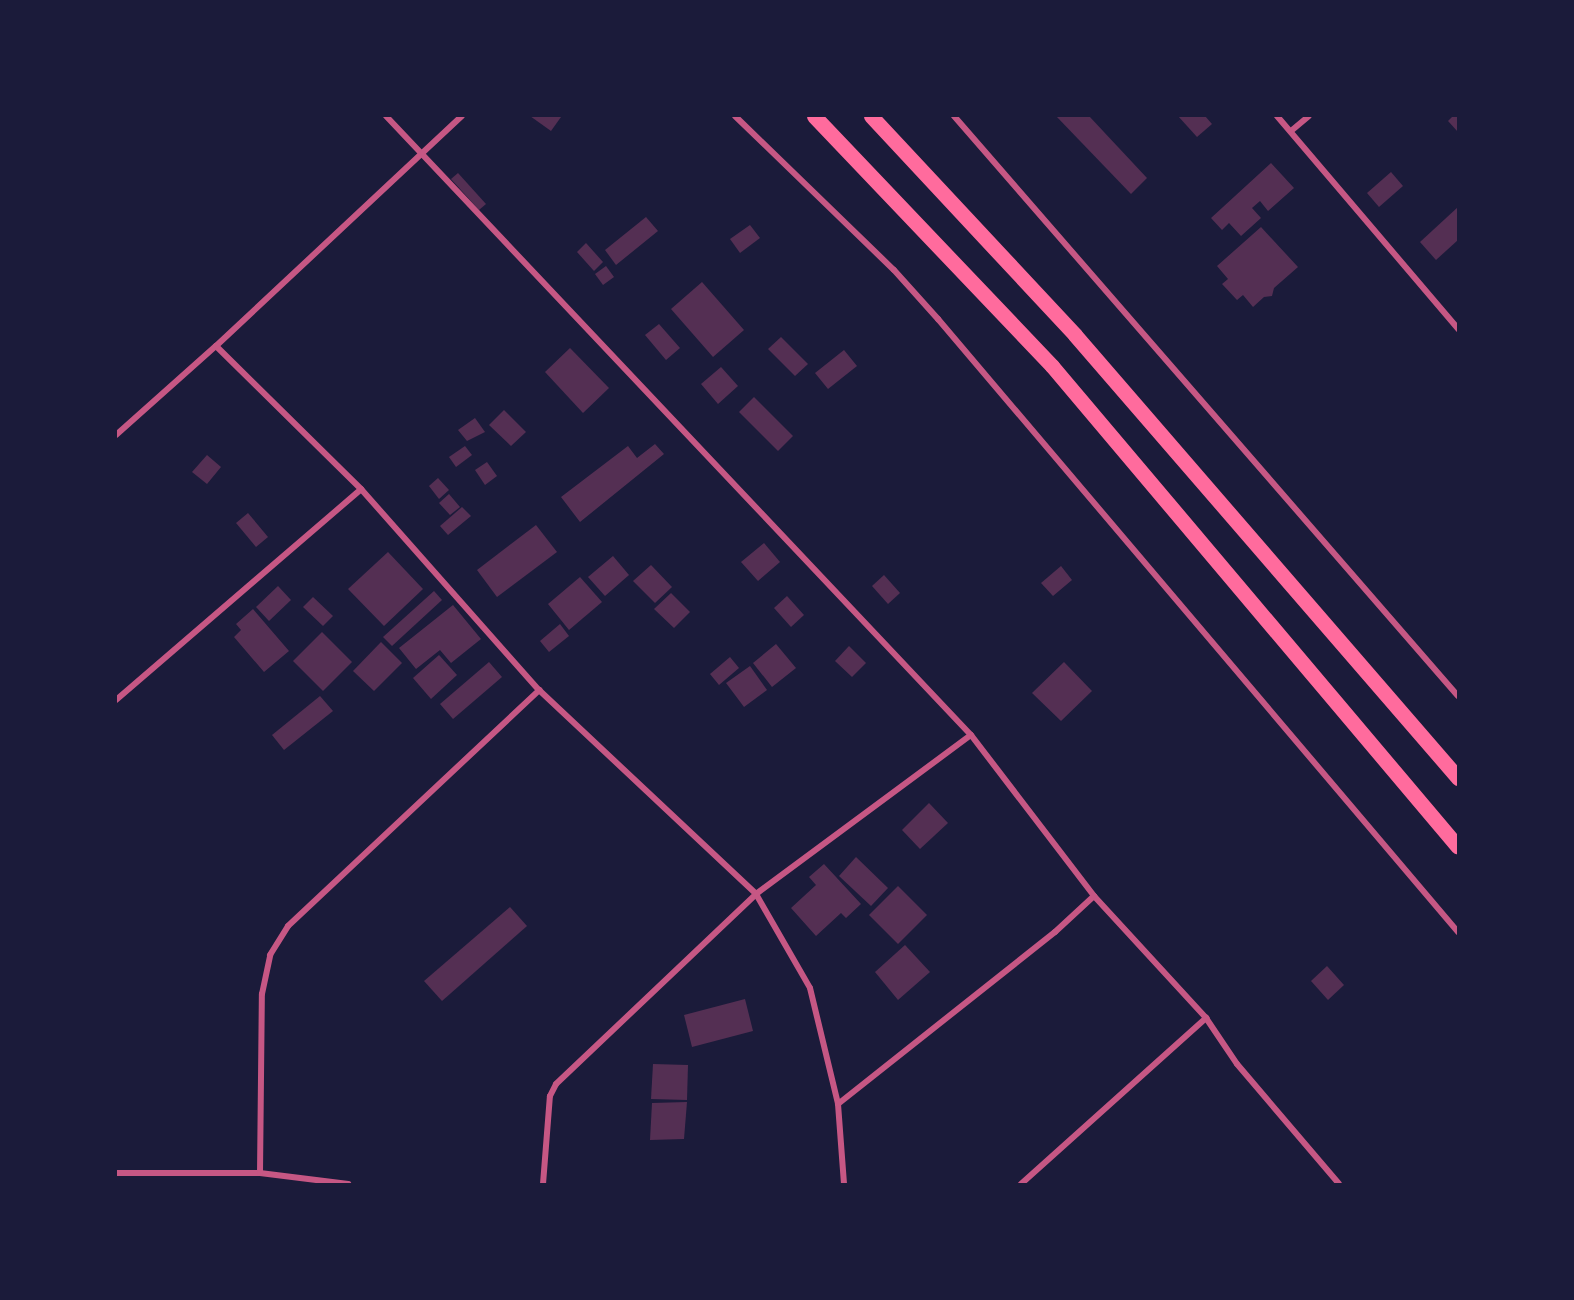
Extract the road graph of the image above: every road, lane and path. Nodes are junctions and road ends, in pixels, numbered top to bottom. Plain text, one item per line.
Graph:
1 (386, 116) edge
2 (462, 116) edge
3 (735, 116) edge
4 (814, 116) edge
5 (871, 116) edge
6 (954, 116) edge
7 (1277, 116) edge
8 (1309, 116) edge
9 (1291, 131) junction
10 (420, 152) junction
11 (1458, 329) edge
12 (216, 346) junction
13 (116, 435) edge
14 (361, 489) junction
15 (539, 690) junction
16 (1458, 696) edge
17 (116, 699) edge
18 (970, 735) junction
19 (1458, 778) edge
20 (1458, 847) edge
21 (756, 894) junction
22 (1094, 896) junction
23 (1458, 932) edge
24 (1206, 1018) junction
25 (838, 1104) junction
26 (116, 1173) edge
27 (260, 1173) junction
28 (348, 1185) edge
29 (543, 1185) edge
30 (844, 1185) edge
31 (1021, 1185) edge
32 (1340, 1185) edge

1 - 10 street
2 - 10 street
3 - 23 street
4 - 20 main road
5 - 19 main road
6 - 16 street
7 - 9 street
8 - 9 street
9 - 11 street
10 - 12 street
10 - 18 street
12 - 13 street
12 - 14 street
14 - 15 street
14 - 17 street
15 - 21 street
15 - 27 street
18 - 21 street
18 - 22 street
21 - 25 street
21 - 29 street
22 - 24 street
22 - 25 street
24 - 31 street
24 - 32 street
25 - 30 street
26 - 27 street
27 - 28 street

